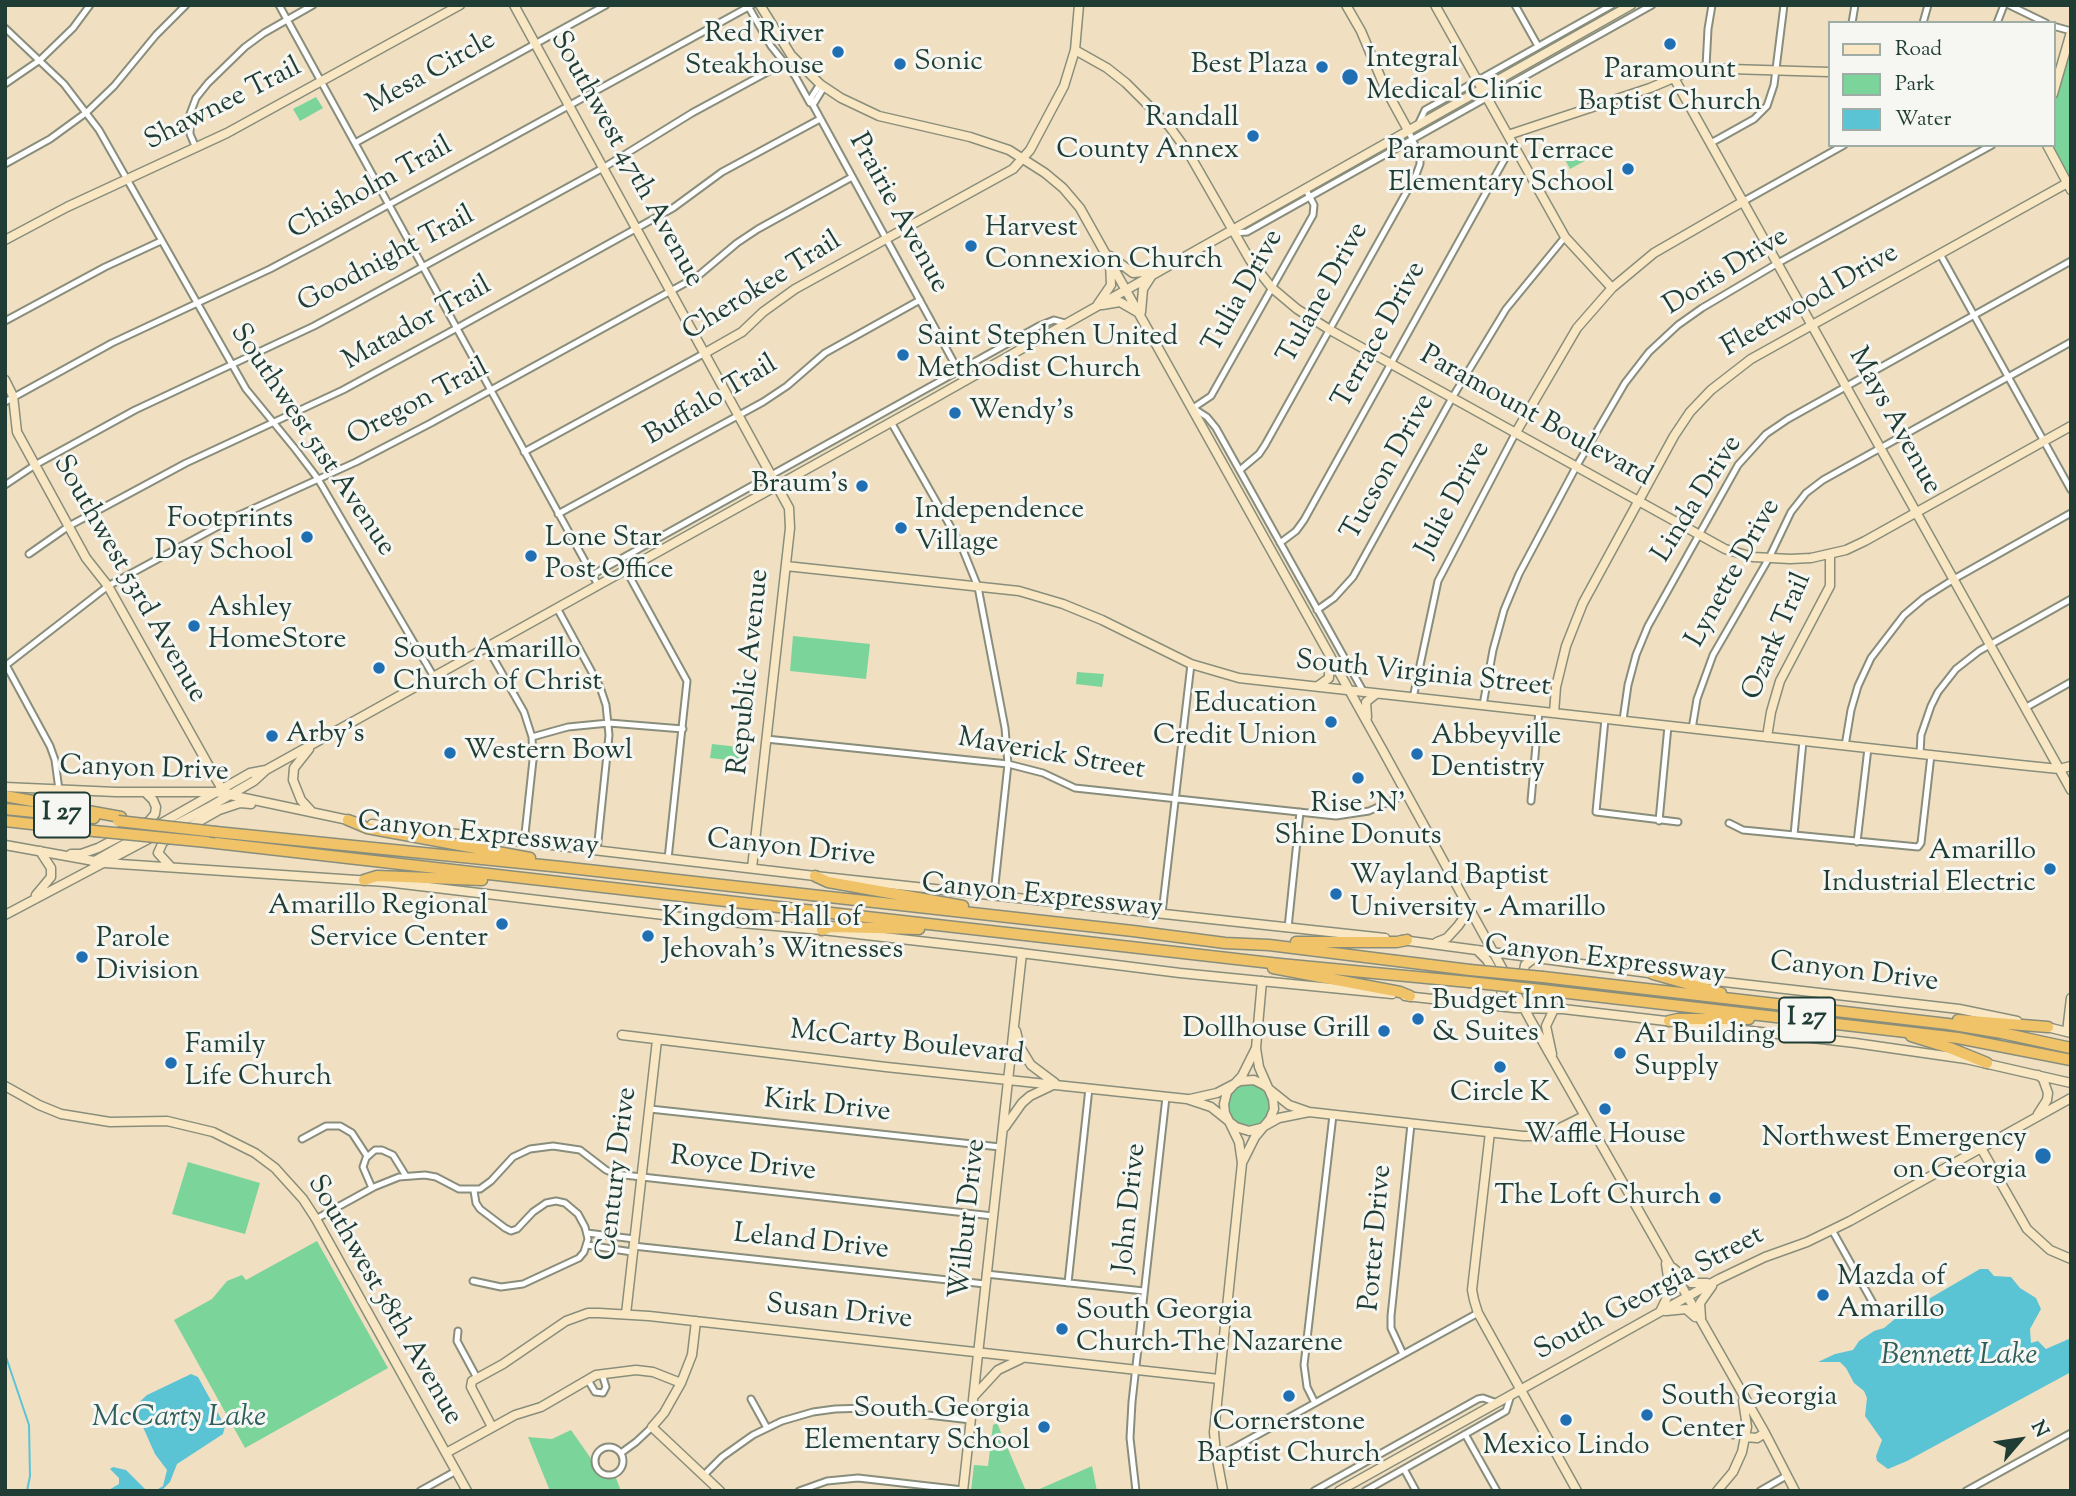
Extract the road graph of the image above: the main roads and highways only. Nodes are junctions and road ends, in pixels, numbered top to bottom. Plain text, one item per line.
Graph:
1 (460, 5) edge
2 (514, 5) edge
3 (760, 5) edge
4 (1079, 5) edge
5 (1346, 5) edge
6 (1435, 5) edge
7 (1632, 5) edge
8 (2071, 32) edge
9 (1074, 50) junction
10 (1828, 72) edge
11 (1674, 78) junction
12 (2055, 79) edge
13 (1480, 85) junction
14 (1408, 130) junction
15 (1508, 135) junction
16 (2048, 147) edge
17 (1024, 158) junction
18 (2069, 185) edge
19 (1744, 201) junction
20 (1233, 231) junction
21 (5, 240) edge
22 (1108, 256) junction
23 (1156, 272) junction
24 (1612, 288) junction
25 (1127, 289) junction
26 (1097, 305) junction
27 (1141, 315) junction
28 (1813, 325) junction
29 (705, 353) junction
30 (5, 380) edge
31 (9, 399) edge
32 (2071, 426) edge
33 (1515, 434) junction
34 (777, 484) junction
35 (1638, 501) junction
36 (1918, 512) junction
37 (1830, 555) junction
38 (786, 566) junction
39 (1328, 653) junction
40 (1317, 687) junction
41 (1349, 690) junction
42 (1376, 694) junction
43 (1554, 713) junction
44 (1367, 723) junction
45 (1767, 737) junction
46 (314, 743) junction
47 (2071, 766) edge
48 (2059, 769) junction
49 (266, 770) junction
50 (5, 787) edge
51 (2071, 790) edge
52 (219, 791) junction
53 (146, 792) junction
54 (230, 795) junction
55 (5, 796) edge
56 (275, 806) junction
57 (5, 809) edge
58 (314, 814) junction
59 (120, 819) junction
60 (348, 820) junction
61 (5, 823) edge
62 (5, 845) edge
63 (40, 851) junction
64 (95, 861) junction
65 (106, 863) junction
66 (171, 867) junction
67 (561, 867) junction
68 (752, 868) junction
69 (506, 876) junction
70 (815, 876) junction
71 (71, 879) junction
72 (364, 880) junction
73 (29, 901) junction
74 (1466, 903) junction
75 (5, 915) edge
76 (1032, 920) junction
77 (955, 927) junction
78 (822, 930) junction
79 (1407, 940) junction
80 (1435, 943) junction
81 (1269, 945) junction
82 (1476, 949) junction
83 (1022, 953) junction
84 (1198, 954) junction
85 (1495, 954) junction
86 (1533, 959) junction
87 (1653, 974) junction
88 (1262, 981) junction
89 (1410, 996) junction
90 (2071, 998) edge
91 (1488, 1005) junction
92 (1779, 1005) junction
93 (1524, 1008) junction
94 (1554, 1009) junction
95 (1792, 1018) junction
96 (1903, 1019) junction
97 (1669, 1021) junction
98 (1014, 1023) junction
99 (2048, 1027) junction
100 (1890, 1030) junction
101 (2069, 1033) edge
102 (622, 1035) dead end
103 (657, 1040) junction
104 (1256, 1048) junction
105 (2071, 1048) edge
106 (1553, 1060) junction
107 (2071, 1060) edge
108 (1987, 1063) junction
109 (2038, 1074) junction
110 (1009, 1080) junction
111 (2069, 1081) edge
112 (1058, 1085) junction
113 (5, 1086) edge
114 (1232, 1086) junction
115 (1270, 1091) junction
116 (2071, 1098) edge
117 (1187, 1099) junction
118 (1309, 1112) junction
119 (1584, 1116) junction
120 (2036, 1118) junction
121 (1228, 1119) junction
122 (1265, 1125) junction
123 (1490, 1132) junction
124 (1002, 1134) junction
125 (1981, 1148) junction
126 (1242, 1163) junction
127 (2071, 1259) edge
128 (1666, 1261) junction
129 (1719, 1279) junction
130 (1687, 1297) junction
131 (1660, 1312) junction
132 (626, 1314) junction
133 (696, 1321) junction
134 (1702, 1324) junction
135 (977, 1353) junction
136 (1023, 1358) junction
137 (1219, 1379) junction
138 (681, 1383) junction
139 (1521, 1389) junction
140 (973, 1398) junction
141 (1743, 1398) junction
142 (492, 1427) junction
143 (1746, 1434) junction
144 (1761, 1435) junction
145 (446, 1453) junction
146 (467, 1491) edge
147 (720, 1491) edge
148 (963, 1491) edge
149 (1223, 1491) edge
150 (1339, 1491) edge
151 (1577, 1491) edge
152 (1717, 1491) edge
153 (1795, 1491) edge

1 - 21 main road, Shawnee Trail
2 - 29 main road, Southwest 47th Avenue
3 - 17 main road
4 - 9 main road
5 - 14 main road
6 - 13 main road
7 - 13 main road
8 - 12 main road
9 - 17 main road
9 - 20 main road, Paramount Boulevard
10 - 11 main road
11 - 15 main road
11 - 19 main road, Mays Avenue
13 - 14 main road
13 - 15 main road
14 - 20 main road
15 - 24 main road
16 - 18 main road
17 - 22 main road
17 - 29 main road, Cherokee Trail
18 - 28 main road, Fleetwood Drive
19 - 24 main road, Julie Drive
19 - 28 main road, Mays Avenue
20 - 23 main road
20 - 33 main road, Paramount Boulevard
22 - 23 main road
22 - 25 main road
22 - 26 main road
23 - 25 main road
23 - 27 main road
24 - 33 main road, Julie Drive
25 - 26 main road
25 - 27 main road
26 - 27 main road
26 - 34 main road
27 - 39 main road
28 - 35 main road, Fleetwood Drive
28 - 36 main road, Mays Avenue
29 - 34 main road, Southwest 47th Avenue
30 - 31 main road, Southwest 53rd Avenue
31 - 52 main road, Southwest 53rd Avenue
32 - 36 main road, Paramount Boulevard
33 - 35 main road, Paramount Boulevard
34 - 38 main road, Republic Avenue
34 - 46 main road
35 - 37 main road, Paramount Boulevard
35 - 43 main road, Fleetwood Drive
36 - 37 main road, Paramount Boulevard
36 - 48 main road, Mays Avenue
37 - 45 main road, Ozark Trail
38 - 40 main road, South Virginia Street
38 - 68 main road, Republic Avenue
39 - 40 main road
39 - 41 main road
40 - 41 main road, South Virginia Street
41 - 42 main road, South Virginia Street
41 - 44 main road
42 - 43 main road, South Virginia Street
42 - 44 main road
43 - 45 main road, South Virginia Street
44 - 74 main road
45 - 48 main road, South Virginia Street
46 - 49 main road
46 - 58 main road
47 - 48 main road, South Virginia Street
48 - 51 main road, Mays Avenue
49 - 52 main road
49 - 54 main road
50 - 53 main road, Canyon Drive
52 - 53 main road, Canyon Drive
52 - 54 main road, Southwest 53rd Avenue
52 - 64 main road
53 - 63 main road
54 - 56 main road, Canyon Drive
54 - 65 main road
55 - 59 highway
56 - 58 main road, Canyon Drive
56 - 66 main road
57 - 59 highway, I 27
58 - 60 main road, Canyon Drive
59 - 67 highway, Canyon Expressway / I 27, bridge
60 - 67 highway
60 - 68 main road, Canyon Drive
61 - 69 highway, Canyon Expressway / I 27, bridge
62 - 63 main road
63 - 64 main road
63 - 73 main road
64 - 65 main road
64 - 71 main road
65 - 66 main road
65 - 71 main road
66 - 72 main road
67 - 76 highway, Canyon Expressway / I 27
68 - 70 main road, Canyon Drive
69 - 72 highway
69 - 77 highway, Canyon Expressway / I 27
70 - 76 highway
70 - 79 main road, Canyon Drive
71 - 73 main road
72 - 78 main road
73 - 75 main road
74 - 80 main road
74 - 85 main road
76 - 81 highway, Canyon Expressway / I 27
77 - 78 highway
77 - 84 highway, Canyon Expressway / I 27
78 - 83 main road
79 - 80 main road, Canyon Drive
79 - 81 highway
80 - 82 main road, Canyon Drive
81 - 92 highway, Canyon Expressway / I 27, bridge
82 - 85 main road, Canyon Drive
82 - 91 main road
83 - 88 main road
83 - 98 main road, Wilbur Drive
84 - 89 highway
84 - 95 highway, Canyon Expressway / I 27, bridge
85 - 86 main road, Canyon Drive
85 - 93 main road
86 - 87 main road, Canyon Drive
86 - 94 main road
87 - 92 highway
87 - 99 main road, Canyon Drive
88 - 89 main road
88 - 104 main road
89 - 91 main road
90 - 101 main road
91 - 93 main road
92 - 96 highway, Canyon Expressway / I 27
93 - 94 main road
93 - 106 main road
94 - 97 main road
94 - 106 main road
95 - 97 highway
95 - 100 highway, Canyon Expressway / I 27
96 - 99 highway
96 - 105 highway, Canyon Expressway / I 27
97 - 108 main road
98 - 110 main road, Wilbur Drive
98 - 112 main road
99 - 101 main road, Canyon Drive
100 - 107 highway, Canyon Expressway / I 27
100 - 108 highway
102 - 103 main road, McCarty Boulevard
103 - 110 main road, McCarty Boulevard
103 - 132 main road, Century Drive
104 - 114 main road
104 - 115 main road
106 - 119 main road
108 - 109 main road
109 - 111 main road
109 - 120 main road
110 - 112 main road, McCarty Boulevard
110 - 124 main road, Wilbur Drive
112 - 117 main road, McCarty Boulevard
112 - 124 main road
113 - 145 main road, Southwest 58th Avenue
114 - 115 main road, McCarty Boulevard
114 - 117 main road, McCarty Boulevard
114 - 121 main road
115 - 118 main road, McCarty Boulevard
115 - 122 main road
116 - 120 main road, South Georgia Street
117 - 121 main road, McCarty Boulevard
118 - 122 main road, McCarty Boulevard
118 - 123 main road
119 - 123 main road
119 - 128 main road
120 - 125 main road, South Georgia Street
121 - 122 main road, McCarty Boulevard
121 - 126 main road
122 - 126 main road
123 - 139 main road
124 - 135 main road, Wilbur Drive
125 - 127 main road
125 - 129 main road, South Georgia Street
126 - 137 main road
128 - 129 main road
128 - 130 main road
128 - 131 main road
129 - 130 main road, South Georgia Street
129 - 134 main road
130 - 131 main road, South Georgia Street
130 - 134 main road
131 - 134 main road
131 - 139 main road, South Georgia Street
132 - 133 main road, Susan Drive
132 - 142 main road, Susan Drive
133 - 135 main road, Susan Drive
133 - 138 main road
134 - 141 main road
135 - 136 main road, Susan Drive
135 - 140 main road, Wilbur Drive
136 - 137 main road, Susan Drive
136 - 140 main road
137 - 149 main road
138 - 142 main road
138 - 147 main road
139 - 150 main road, South Georgia Street
139 - 151 main road
140 - 148 main road, Wilbur Drive
141 - 143 main road
141 - 144 main road
142 - 145 main road
143 - 144 main road
143 - 152 main road
144 - 153 main road
145 - 146 main road, Southwest 58th Avenue

